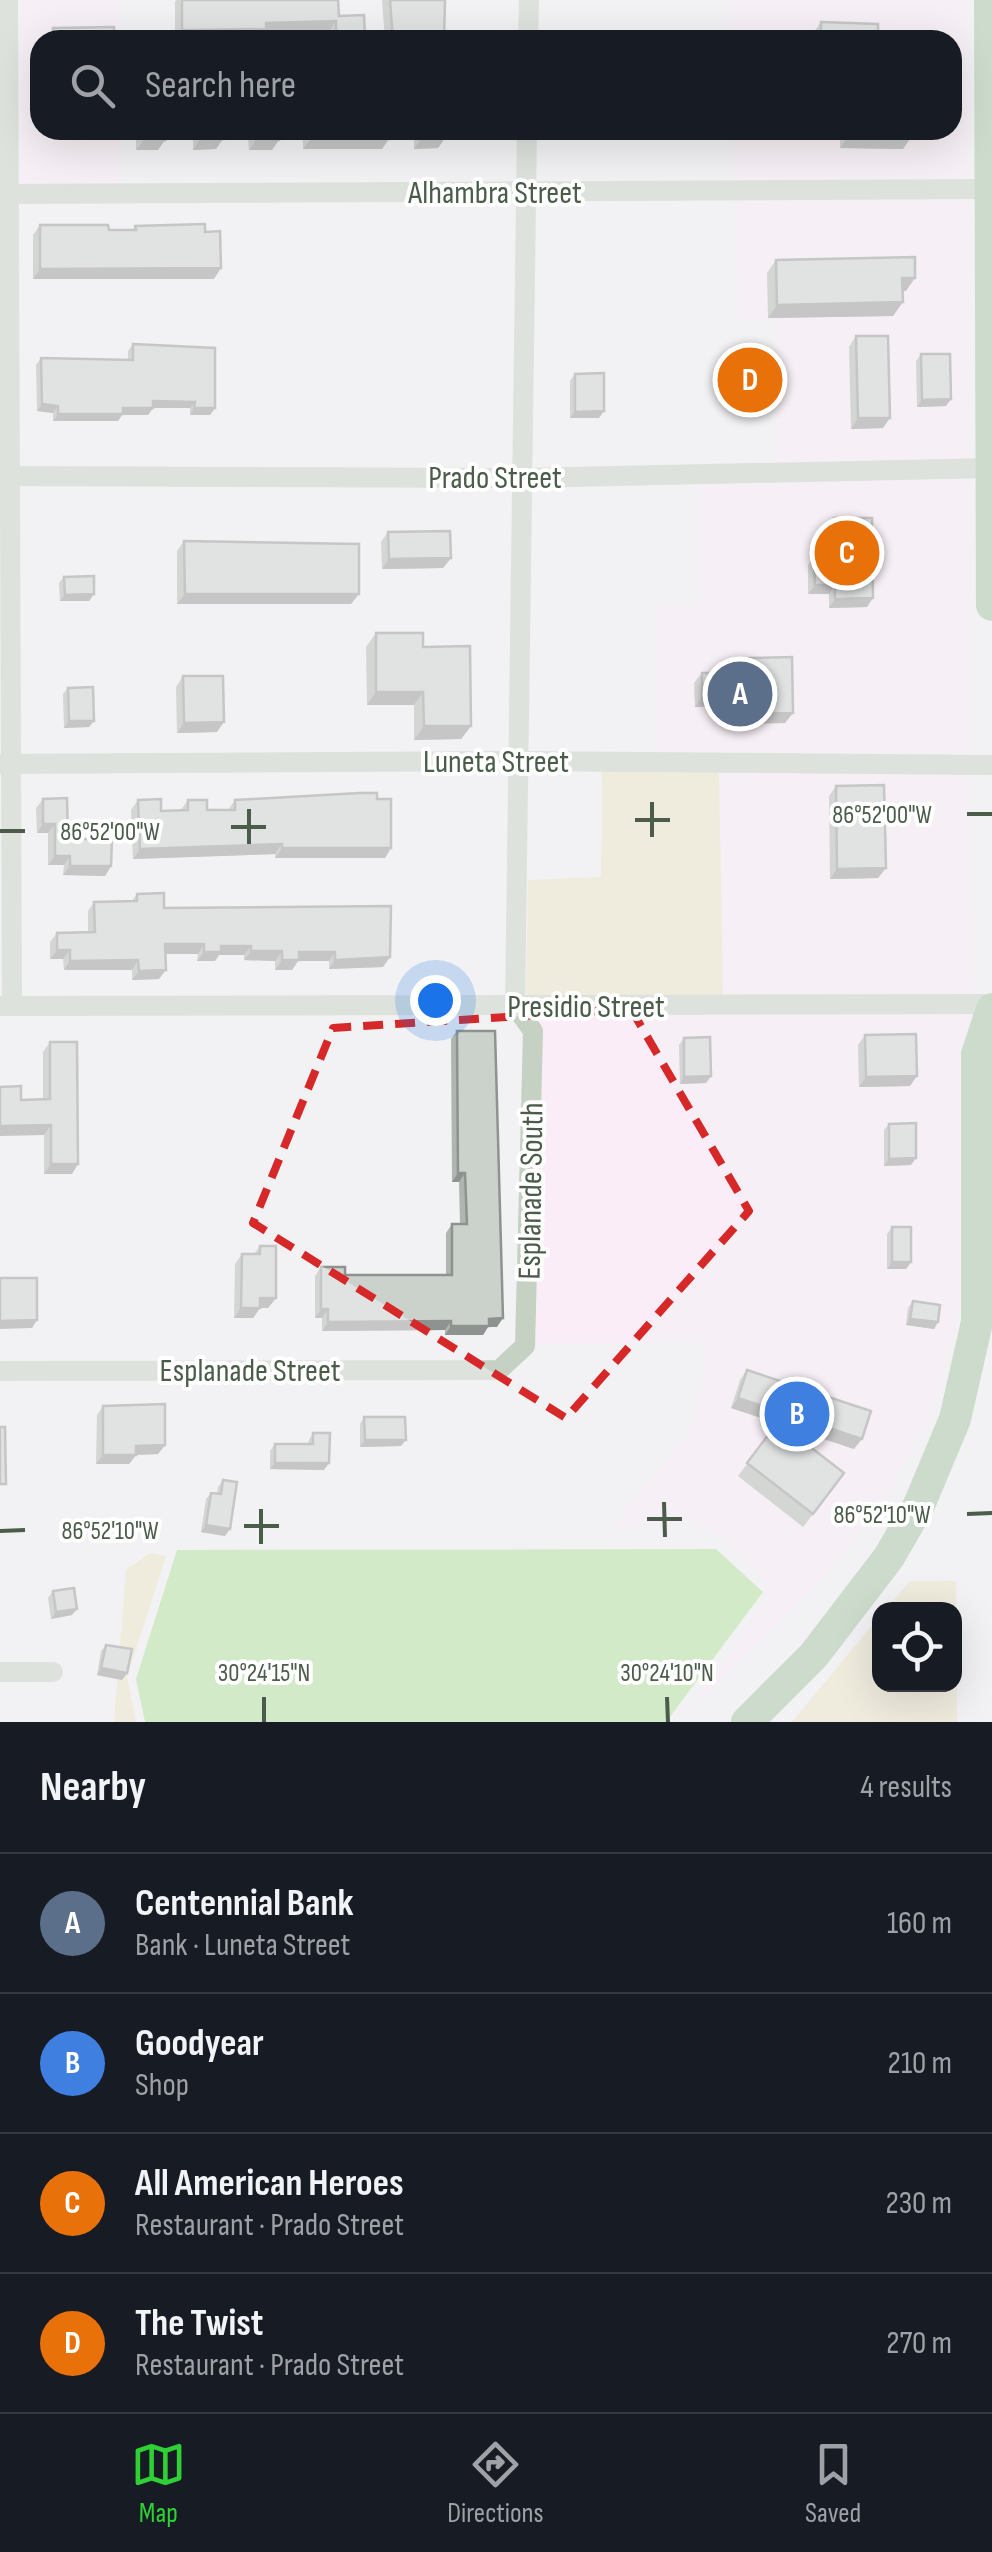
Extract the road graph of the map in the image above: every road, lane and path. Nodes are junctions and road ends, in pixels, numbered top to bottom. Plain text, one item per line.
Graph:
1 (8, 0) edge
2 (528, 0) edge
3 (990, 0) edge
4 (528, 30) edge
5 (527, 140) edge
6 (990, 189) edge
7 (526, 192) junction
8 (4, 194) edge
9 (991, 468) edge
10 (5, 476) edge
11 (524, 478) junction
12 (992, 605) edge
13 (520, 761) junction
14 (6, 764) edge
15 (992, 765) edge
16 (6, 1006) edge
17 (515, 1006) junction
18 (992, 1007) edge
19 (499, 1370) joint
20 (0, 1371) edge
21 (0, 1672) edge
22 (53, 1672) dead end
23 (747, 1722) edge

1 - 8 street
2 - 4 street
3 - 6 highway
5 - 7 street
6 - 7 street, Alhambra Street
6 - 9 highway
7 - 8 street, Alhambra Street
7 - 11 street
8 - 10 street
9 - 11 street, Prado Street
9 - 12 highway
10 - 11 street, Prado Street
10 - 14 street
11 - 13 street
13 - 14 street, Luneta Street
13 - 15 street, Luneta Street
13 - 17 street
14 - 16 street
16 - 17 street, Presidio Street
17 - 18 street, Presidio Street
17 - 19 street, Esplanade South
18 - 23 highway
19 - 20 street, Esplanade Street
21 - 22 street

